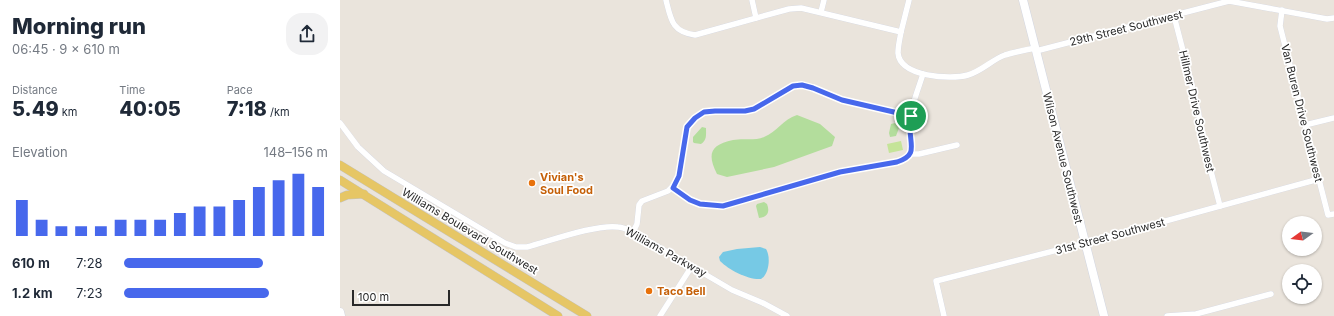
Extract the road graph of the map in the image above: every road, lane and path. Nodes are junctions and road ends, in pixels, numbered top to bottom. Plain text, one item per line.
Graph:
1 (666, 0) edge
2 (752, 0) edge
3 (824, 0) edge
4 (909, 0) edge
5 (1023, 0) edge
6 (1282, 10) junction
7 (821, 12) junction
8 (1174, 16) junction
9 (756, 18) junction
10 (1334, 18) edge
11 (901, 32) junction
12 (1036, 49) junction
13 (923, 74) junction
14 (911, 116) junction
15 (1334, 118) edge
16 (340, 123) edge
17 (1305, 125) junction
18 (957, 145) dead end
19 (910, 154) junction
20 (340, 160) edge
21 (340, 165) edge
22 (359, 176) junction
23 (340, 180) edge
24 (1319, 180) junction
25 (673, 188) junction
26 (364, 194) junction
27 (340, 198) edge
28 (1220, 206) junction
29 (1331, 215) edge
30 (633, 232) junction
31 (1085, 242) junction
32 (692, 266) junction
33 (1271, 294) dead end
34 (340, 312) edge
35 (341, 316) edge
36 (558, 316) edge
37 (587, 316) edge
38 (660, 316) edge
39 (787, 316) edge
40 (944, 316) edge
41 (1104, 316) edge
42 (1166, 316) edge

1 - 9 street
2 - 9 street
3 - 7 street
4 - 11 street, 29th Street Southwest
5 - 12 main road, Wilson Avenue Southwest
6 - 8 street, 29th Street Southwest
6 - 10 street, 29th Street Southwest
6 - 17 street, Van Buren Drive Southwest
7 - 9 street
7 - 11 street
8 - 12 street, 29th Street Southwest
8 - 28 street, Hillmer Drive Southwest
11 - 13 street, 29th Street Southwest
12 - 13 street, 29th Street Southwest
12 - 31 main road, Wilson Avenue Southwest
13 - 14 street
14 - 19 street
14 - 25 street
15 - 17 street
16 - 30 street, Williams Parkway
17 - 24 street, Van Buren Drive Southwest
18 - 19 street
19 - 25 street
20 - 22 main road
21 - 22 main road, Williams Boulevard Southwest
22 - 37 main road, Williams Boulevard Southwest
23 - 26 main road
24 - 28 street, 31st Street Southwest
24 - 29 street, Van Buren Drive Southwest
25 - 30 street
26 - 27 main road
26 - 36 main road
28 - 31 street, 31st Street Southwest
30 - 32 street, Williams Parkway
31 - 40 street, 31st Street Southwest
31 - 41 main road, Wilson Avenue Southwest
32 - 38 street
32 - 39 street, Williams Parkway
33 - 42 street
34 - 35 main road

